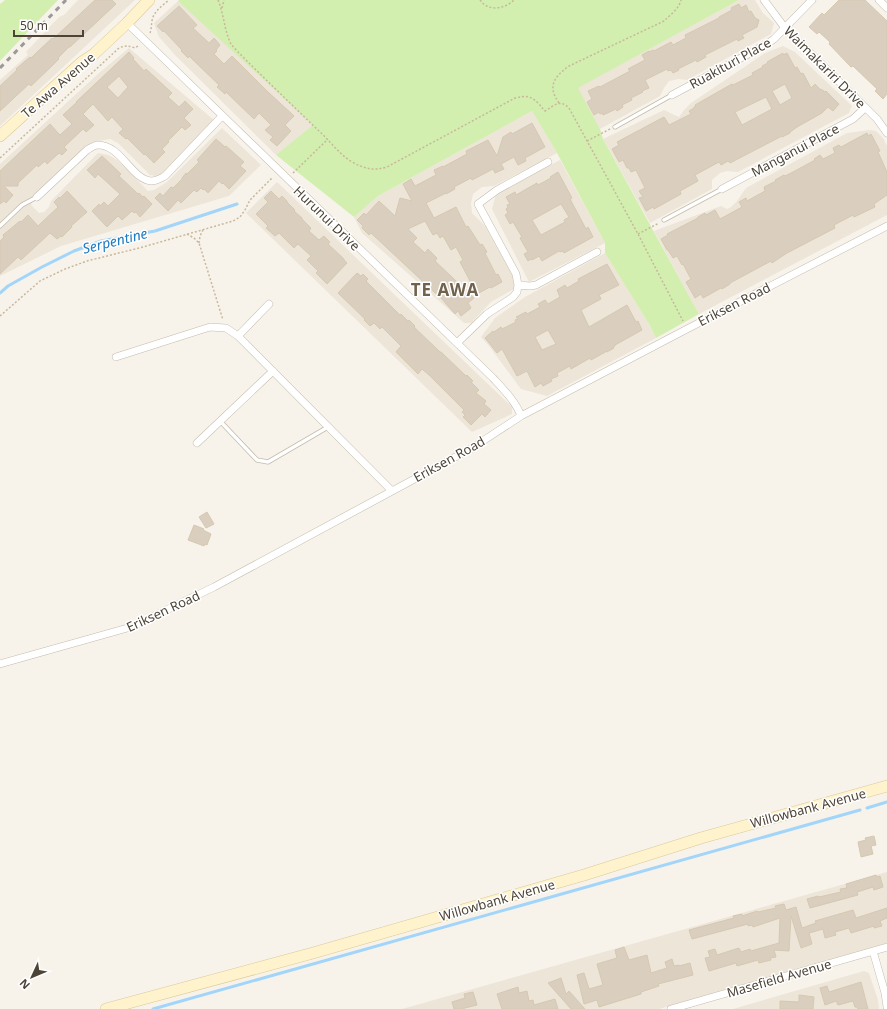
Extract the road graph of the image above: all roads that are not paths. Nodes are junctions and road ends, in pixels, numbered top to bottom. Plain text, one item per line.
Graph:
1 (149, 0) edge
2 (764, 0) edge
3 (812, 0) edge
4 (879, 0) edge
5 (887, 8) edge
6 (127, 23) junction
7 (785, 28) junction
8 (672, 95) joint
9 (865, 108) junction
10 (222, 116) junction
11 (615, 127) road end
12 (887, 134) edge
13 (0, 136) edge
14 (548, 162) dead end
15 (722, 189) joint
16 (37, 198) joint
17 (664, 220) road end
18 (0, 226) edge
19 (887, 226) edge
20 (597, 252) dead end
21 (518, 285) junction
22 (269, 304) dead end
23 (238, 336) junction
24 (457, 343) junction
25 (116, 357) dead end
26 (273, 371) junction
27 (521, 416) junction
28 (220, 421) junction
29 (328, 427) junction
30 (197, 443) dead end
31 (392, 491) junction
32 (0, 664) edge
33 (887, 786) edge
34 (887, 947) edge
35 (873, 951) junction
36 (887, 1007) edge
37 (106, 1009) edge
38 (671, 1009) edge

1 - 6 main road, Te Awa Avenue
2 - 7 street, Waimakariri Drive
3 - 7 street, Ruakituri Place
4 - 5 street
6 - 10 street, Hurunui Drive
6 - 13 main road, Te Awa Avenue
7 - 8 street, Ruakituri Place
7 - 9 street, Waimakariri Drive
8 - 11 lane
9 - 12 street, Waimakariri Drive
9 - 15 street, Manganui Place
10 - 16 street
10 - 24 street, Hurunui Drive
14 - 21 street
15 - 17 lane
16 - 18 lane
19 - 27 street, Eriksen Road
20 - 21 street
21 - 24 street
22 - 23 street
23 - 25 street
23 - 26 street
24 - 27 street, Hurunui Drive
26 - 28 street
26 - 29 street
27 - 31 street, Eriksen Road
28 - 29 lane
28 - 30 street
29 - 31 street
31 - 32 street, Eriksen Road
33 - 37 main road, Willowbank Avenue
34 - 35 street, Masefield Avenue
35 - 36 street
35 - 38 street, Masefield Avenue

